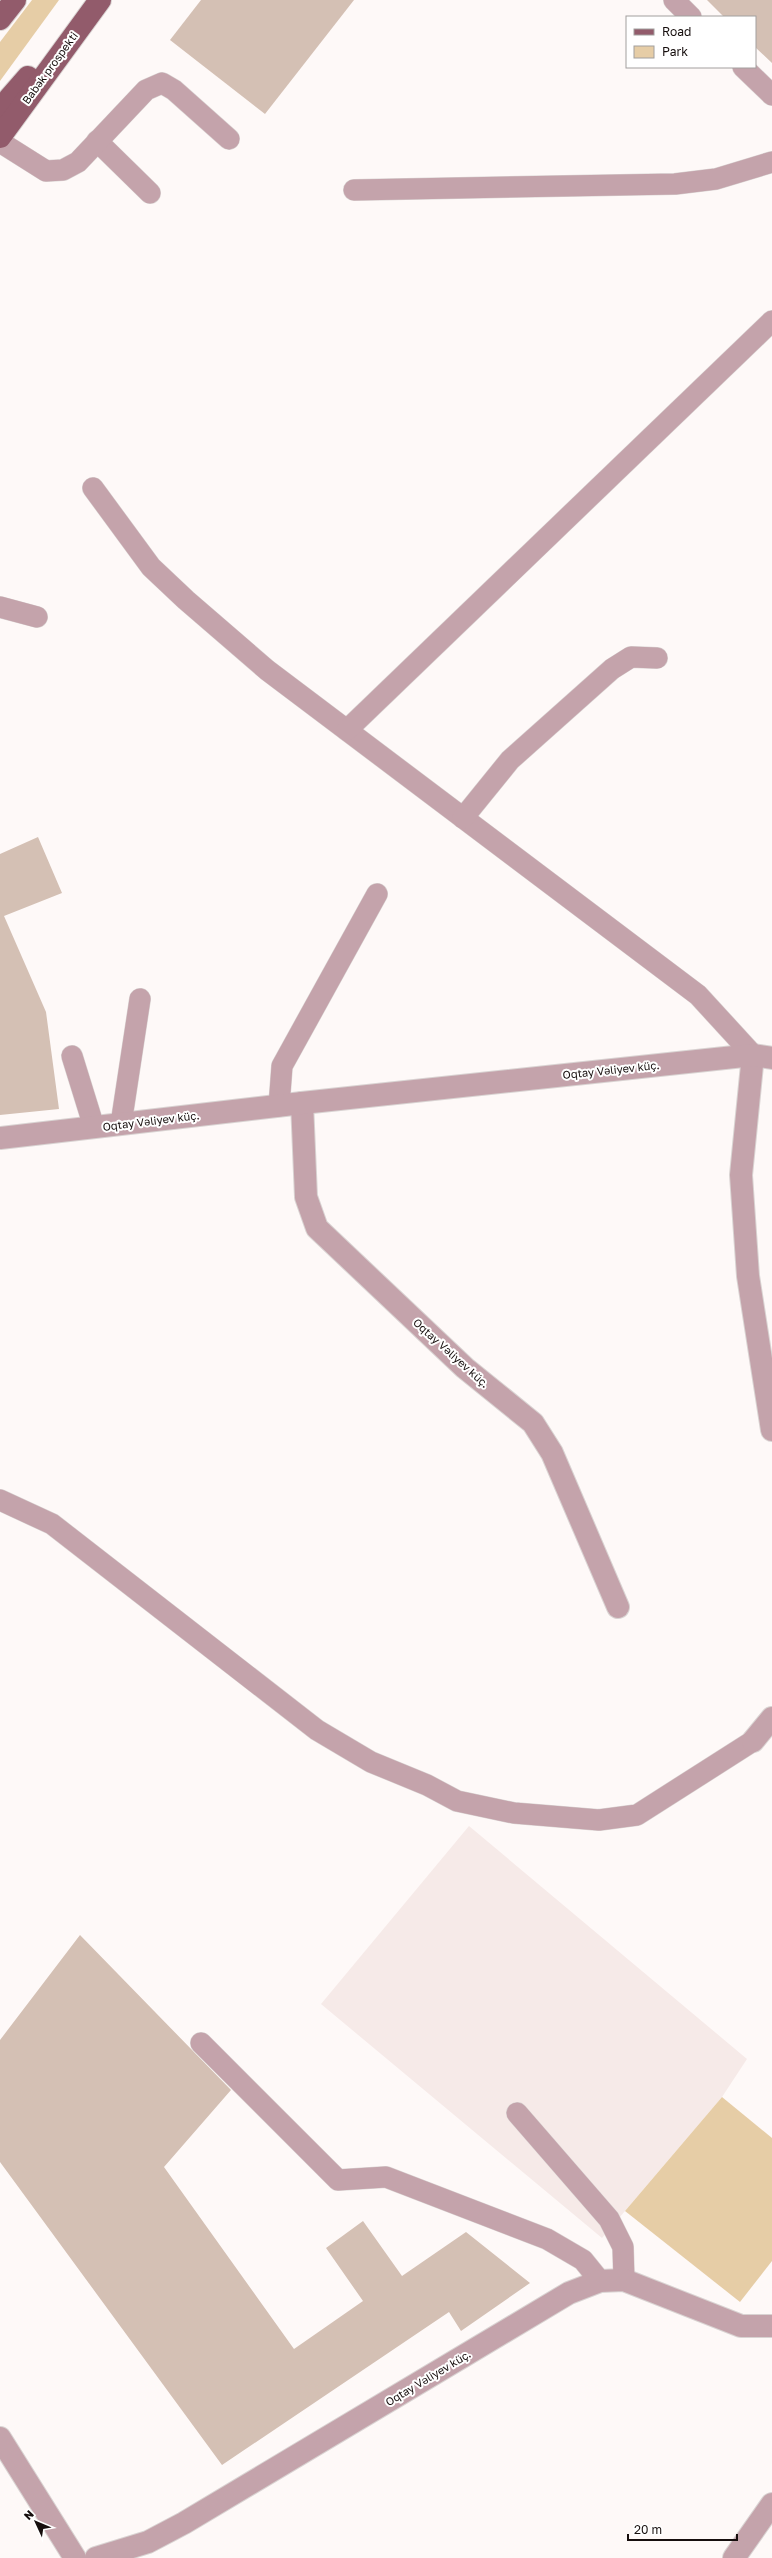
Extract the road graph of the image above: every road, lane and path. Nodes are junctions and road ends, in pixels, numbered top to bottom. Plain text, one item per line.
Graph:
1 (14, 0) edge
2 (95, 0) edge
3 (100, 0) edge
4 (674, 0) edge
5 (691, 16) edge
6 (0, 19) edge
7 (744, 68) edge
8 (772, 94) edge
9 (0, 109) edge
10 (0, 137) edge
11 (229, 138) dead end
12 (98, 141) junction
13 (0, 142) edge
14 (772, 162) edge
15 (354, 190) dead end
16 (150, 193) dead end
17 (772, 321) edge
18 (93, 488) dead end
19 (0, 607) edge
20 (37, 617) dead end
21 (657, 658) dead end
22 (347, 730) junction
23 (463, 818) junction
24 (377, 894) dead end
25 (140, 999) dead end
26 (72, 1056) dead end
27 (762, 1057) edge
28 (302, 1103) junction
29 (279, 1106) junction
30 (121, 1124) junction
31 (94, 1127) junction
32 (0, 1138) edge
33 (772, 1430) edge
34 (0, 1500) edge
35 (618, 1607) dead end
36 (772, 1718) edge
37 (753, 1741) joint
38 (201, 2044) dead end
39 (516, 2113) dead end
40 (624, 2280) junction
41 (600, 2281) junction
42 (772, 2326) edge
43 (0, 2438) edge
44 (772, 2504) edge
45 (75, 2558) edge
46 (96, 2558) edge
47 (734, 2558) edge

1 - 6 main road
2 - 9 main road
3 - 10 main road, Babək prospekti
4 - 5 lane
7 - 8 lane
11 - 12 lane
12 - 13 lane
12 - 16 lane
14 - 15 lane
17 - 22 lane
18 - 22 lane
19 - 20 lane
21 - 23 lane
22 - 23 lane
23 - 27 lane
24 - 29 lane
25 - 30 lane
26 - 31 lane
27 - 28 street, Oqtay Vəliyev küç.
27 - 33 street
28 - 29 street, Oqtay Vəliyev küç.
28 - 35 street, Oqtay Vəliyev küç.
29 - 30 street, Oqtay Vəliyev küç.
30 - 31 street, Oqtay Vəliyev küç.
31 - 32 street, Oqtay Vəliyev küç.
34 - 37 lane
36 - 37 street
38 - 41 lane
39 - 40 lane
40 - 41 street, Oqtay Vəliyev küç.
40 - 42 street, Oqtay Vəliyev küç.
41 - 46 street, Oqtay Vəliyev küç.
43 - 45 street
44 - 47 street

